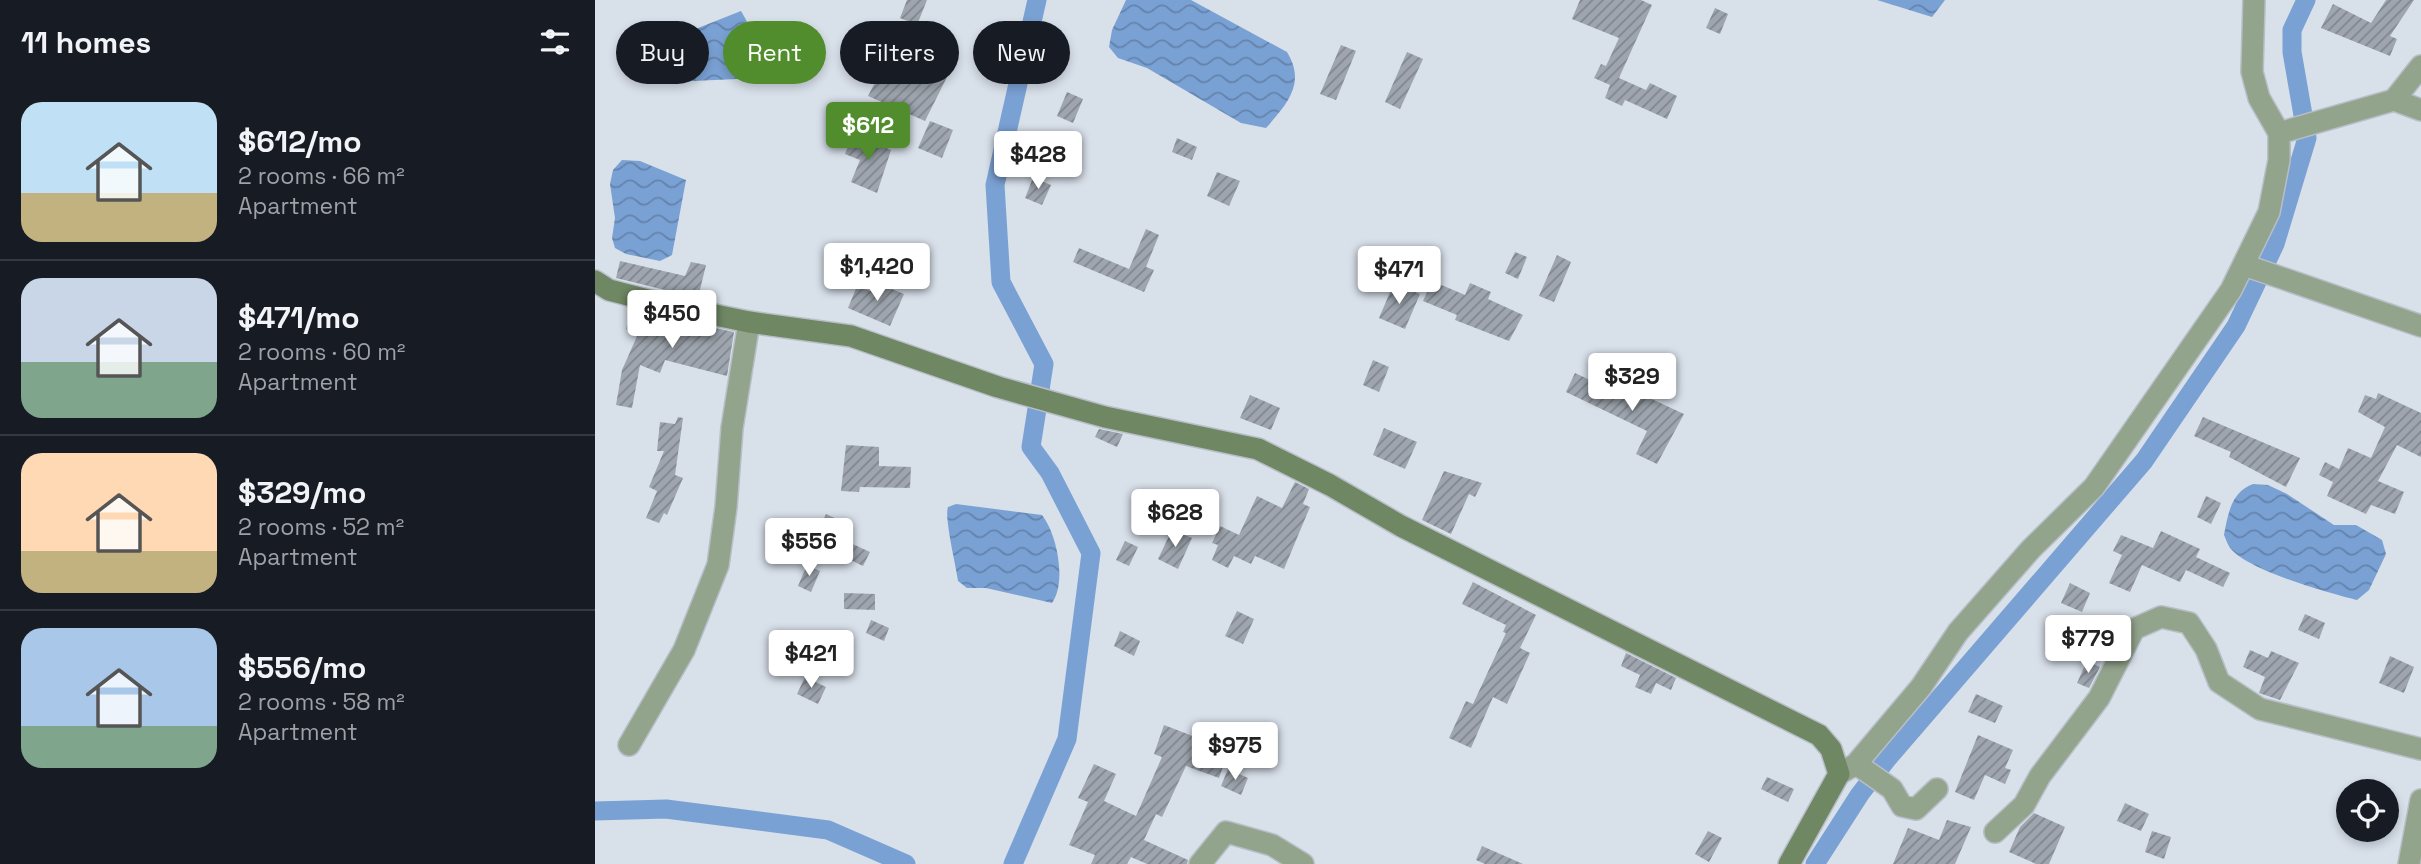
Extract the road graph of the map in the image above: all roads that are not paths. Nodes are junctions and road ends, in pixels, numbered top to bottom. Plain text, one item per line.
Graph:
1 (2252, 1) edge
2 (2421, 66) edge
3 (2394, 100) junction
4 (2421, 110) edge
5 (2287, 130) junction
6 (2246, 265) junction
7 (595, 281) edge
8 (749, 322) junction
9 (2421, 326) edge
10 (629, 745) dead end
11 (2421, 749) edge
12 (1854, 770) junction
13 (1937, 789) dead end
14 (2421, 800) edge
15 (1995, 832) dead end
16 (1200, 863) edge
17 (1303, 864) edge
18 (1789, 864) edge
19 (2409, 864) edge

1 - 5 street
2 - 3 street
3 - 4 street
3 - 5 street
5 - 6 street
6 - 9 street
6 - 12 street
7 - 8 main road
8 - 10 street
8 - 12 main road
11 - 15 street
12 - 13 street
12 - 18 main road
14 - 19 street
16 - 17 street

